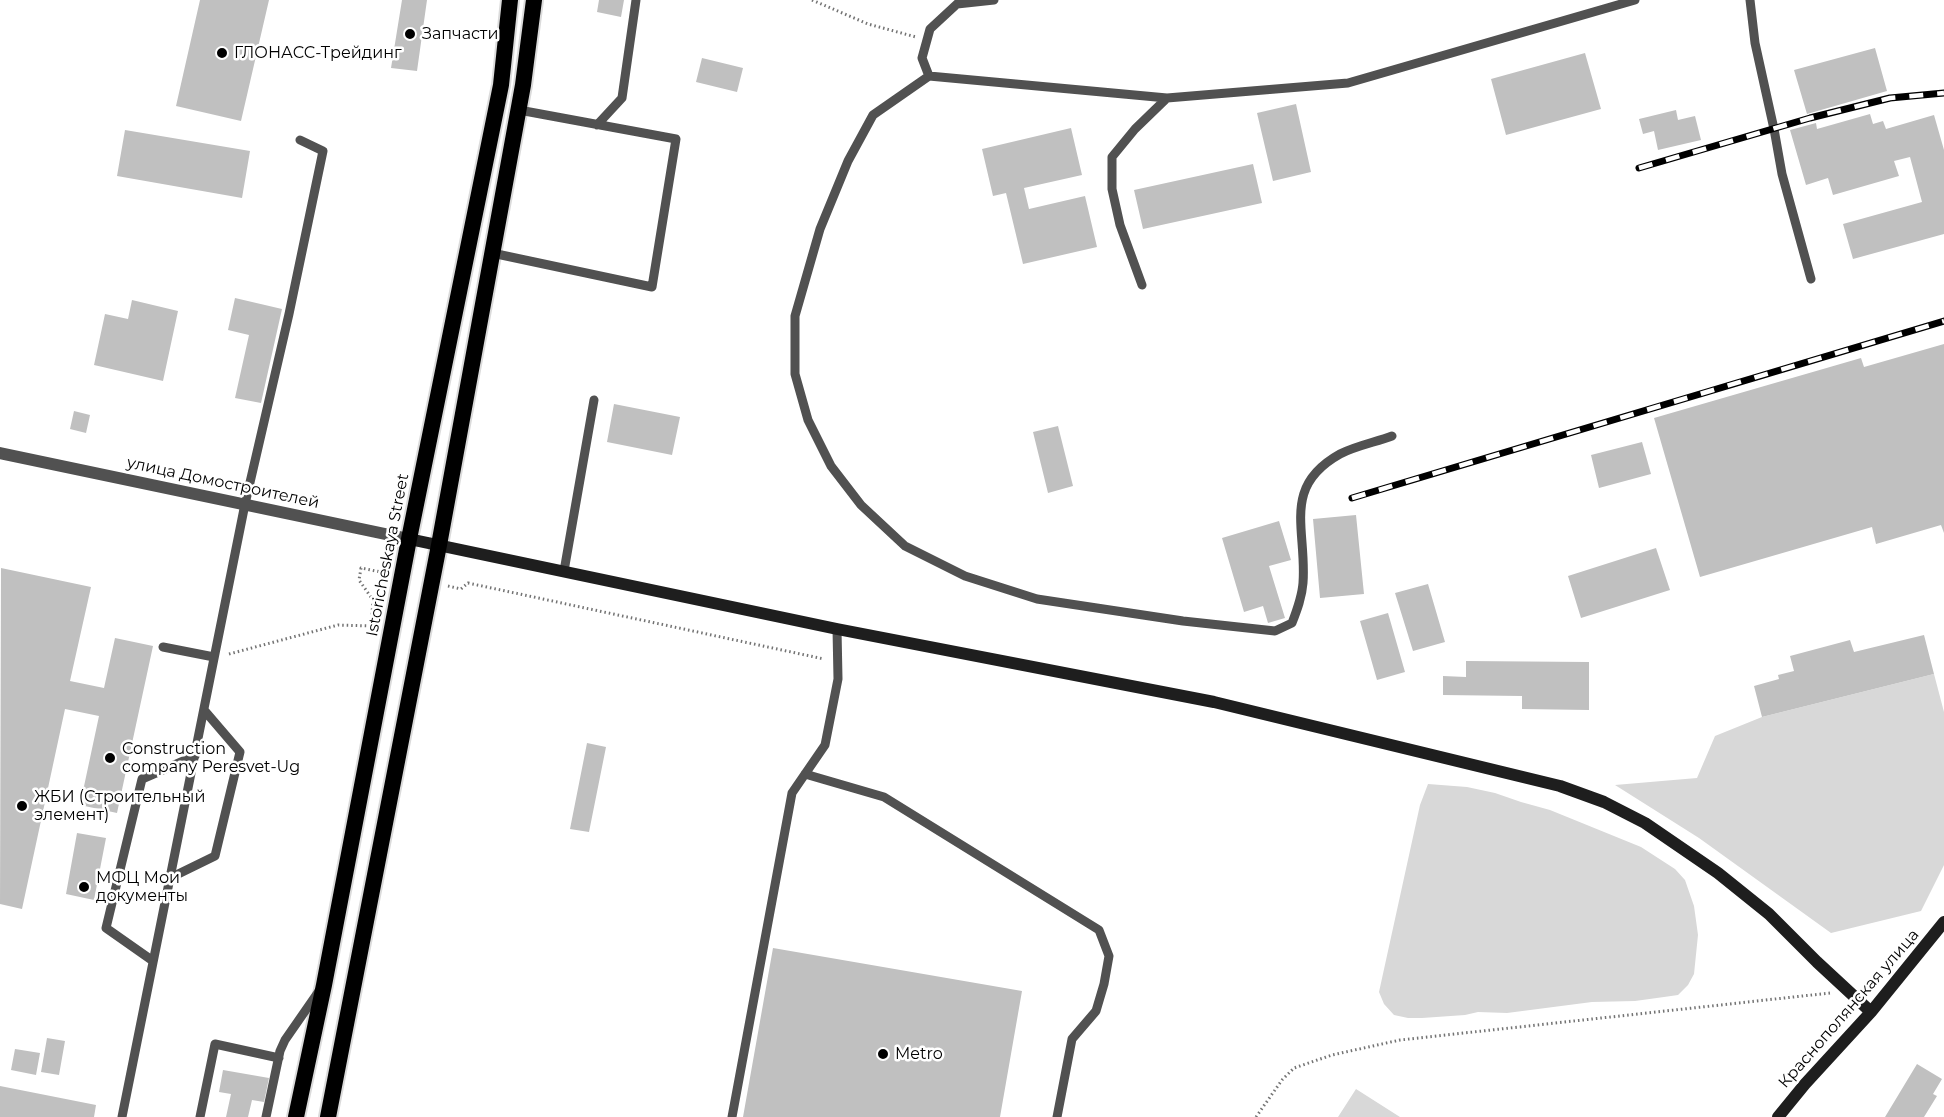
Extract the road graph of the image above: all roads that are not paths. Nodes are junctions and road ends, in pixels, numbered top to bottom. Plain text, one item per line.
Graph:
1 (510, 0) edge
2 (534, 0) edge
3 (636, 0) edge
4 (994, 0) edge
5 (1635, 0) edge
6 (1750, 0) edge
7 (929, 76) junction
8 (1167, 98) junction
9 (519, 110) junction
10 (597, 125) junction
11 (300, 140) dead end
12 (492, 253) junction
13 (1811, 279) dead end
14 (1142, 285) dead end
15 (594, 400) dead end
16 (1392, 436) dead end
17 (0, 453) edge
18 (245, 504) junction
19 (409, 539) junction
20 (439, 545) junction
21 (564, 571) junction
22 (837, 629) junction
23 (163, 648) dead end
24 (214, 657) junction
25 (204, 710) junction
26 (195, 756) junction
27 (805, 774) junction
28 (170, 878) junction
29 (1944, 922) edge
30 (153, 961) junction
31 (324, 985) junction
32 (1871, 1012) junction
33 (279, 1058) junction
34 (122, 1117) edge
35 (200, 1117) edge
36 (266, 1117) edge
37 (296, 1117) edge
38 (328, 1117) edge
39 (732, 1117) edge
40 (1057, 1117) edge
41 (1778, 1117) edge

1 - 19 highway, Istoricheskaya Street
2 - 9 highway
3 - 10 lane
4 - 7 lane
5 - 8 lane
6 - 13 lane
7 - 8 lane
7 - 16 lane
8 - 14 lane
9 - 10 lane
9 - 12 highway
10 - 12 lane
11 - 18 lane
12 - 20 highway
15 - 21 lane
17 - 18 street, улица Домостроителей
18 - 19 street, улица Домостроителей
18 - 24 lane
19 - 20 main road, улица Домостроителей
19 - 31 highway, Istoricheskaya Street
20 - 21 main road, улица Домостроителей
20 - 38 highway
21 - 22 main road, улица Домостроителей
22 - 27 lane
22 - 32 main road, улица Домостроителей
23 - 24 lane
24 - 25 lane
25 - 26 lane
25 - 28 lane
26 - 28 lane
26 - 30 lane
27 - 39 lane
27 - 40 lane
28 - 30 lane
29 - 32 main road, Краснополянская улица
30 - 34 lane
31 - 33 lane
31 - 37 highway, Istoricheskaya Street
32 - 41 main road, Краснополянская улица
33 - 35 lane
33 - 36 lane

